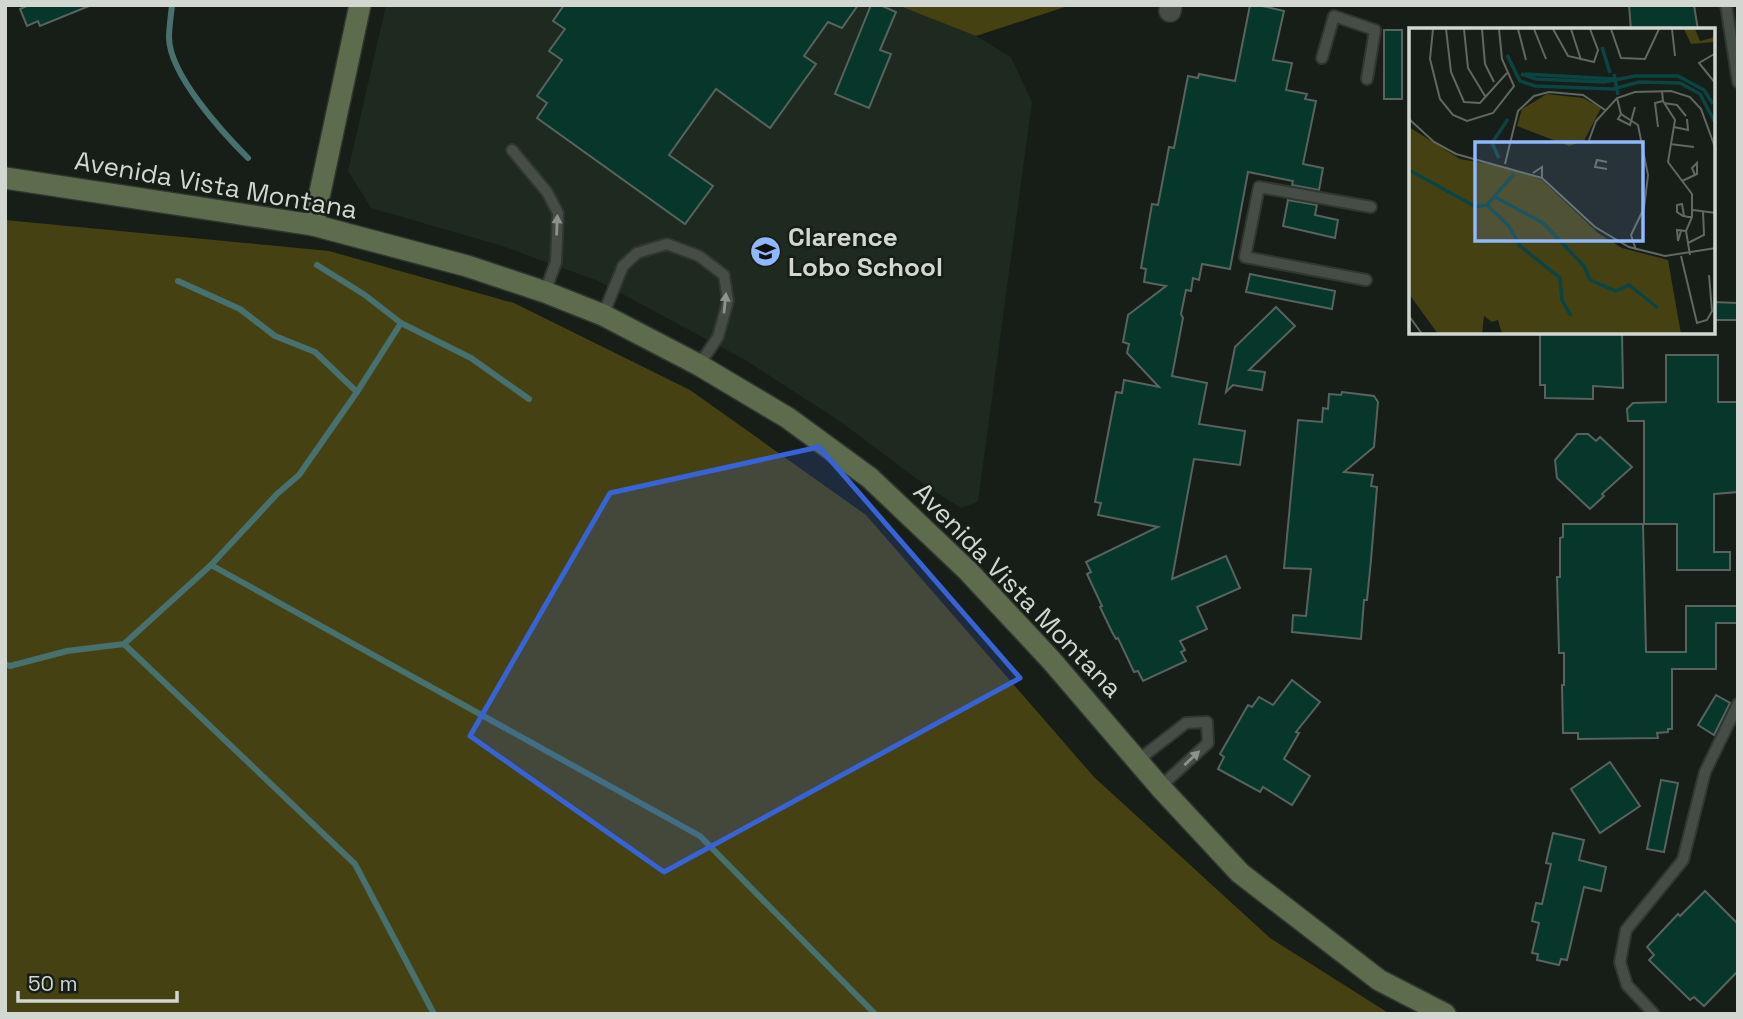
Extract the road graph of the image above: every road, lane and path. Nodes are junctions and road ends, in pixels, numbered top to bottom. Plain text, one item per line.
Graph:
1 (360, 5) edge
2 (1726, 5) edge
3 (1322, 58) dead end
4 (1367, 79) dead end
5 (1738, 82) edge
6 (512, 150) dead end
7 (5, 178) edge
8 (1371, 207) dead end
9 (313, 225) junction
10 (1366, 279) dead end
11 (545, 292) junction
12 (603, 315) junction
13 (699, 365) junction
14 (1738, 704) edge
15 (1137, 761) junction
16 (1160, 787) junction
17 (1445, 1014) edge
18 (1654, 1014) edge

1 - 9 street
2 - 5 lane
3 - 4 lane
11 -> 6 lane
7 - 9 street, Avenida Vista Montana
8 - 10 lane
9 - 11 street, Avenida Vista Montana
11 - 12 street, Avenida Vista Montana
12 - 13 street, Avenida Vista Montana
13 -> 12 lane
13 - 15 street, Avenida Vista Montana
14 - 18 lane
15 - 16 street, Avenida Vista Montana
16 -> 15 lane
16 - 17 street, Avenida Vista Montana

